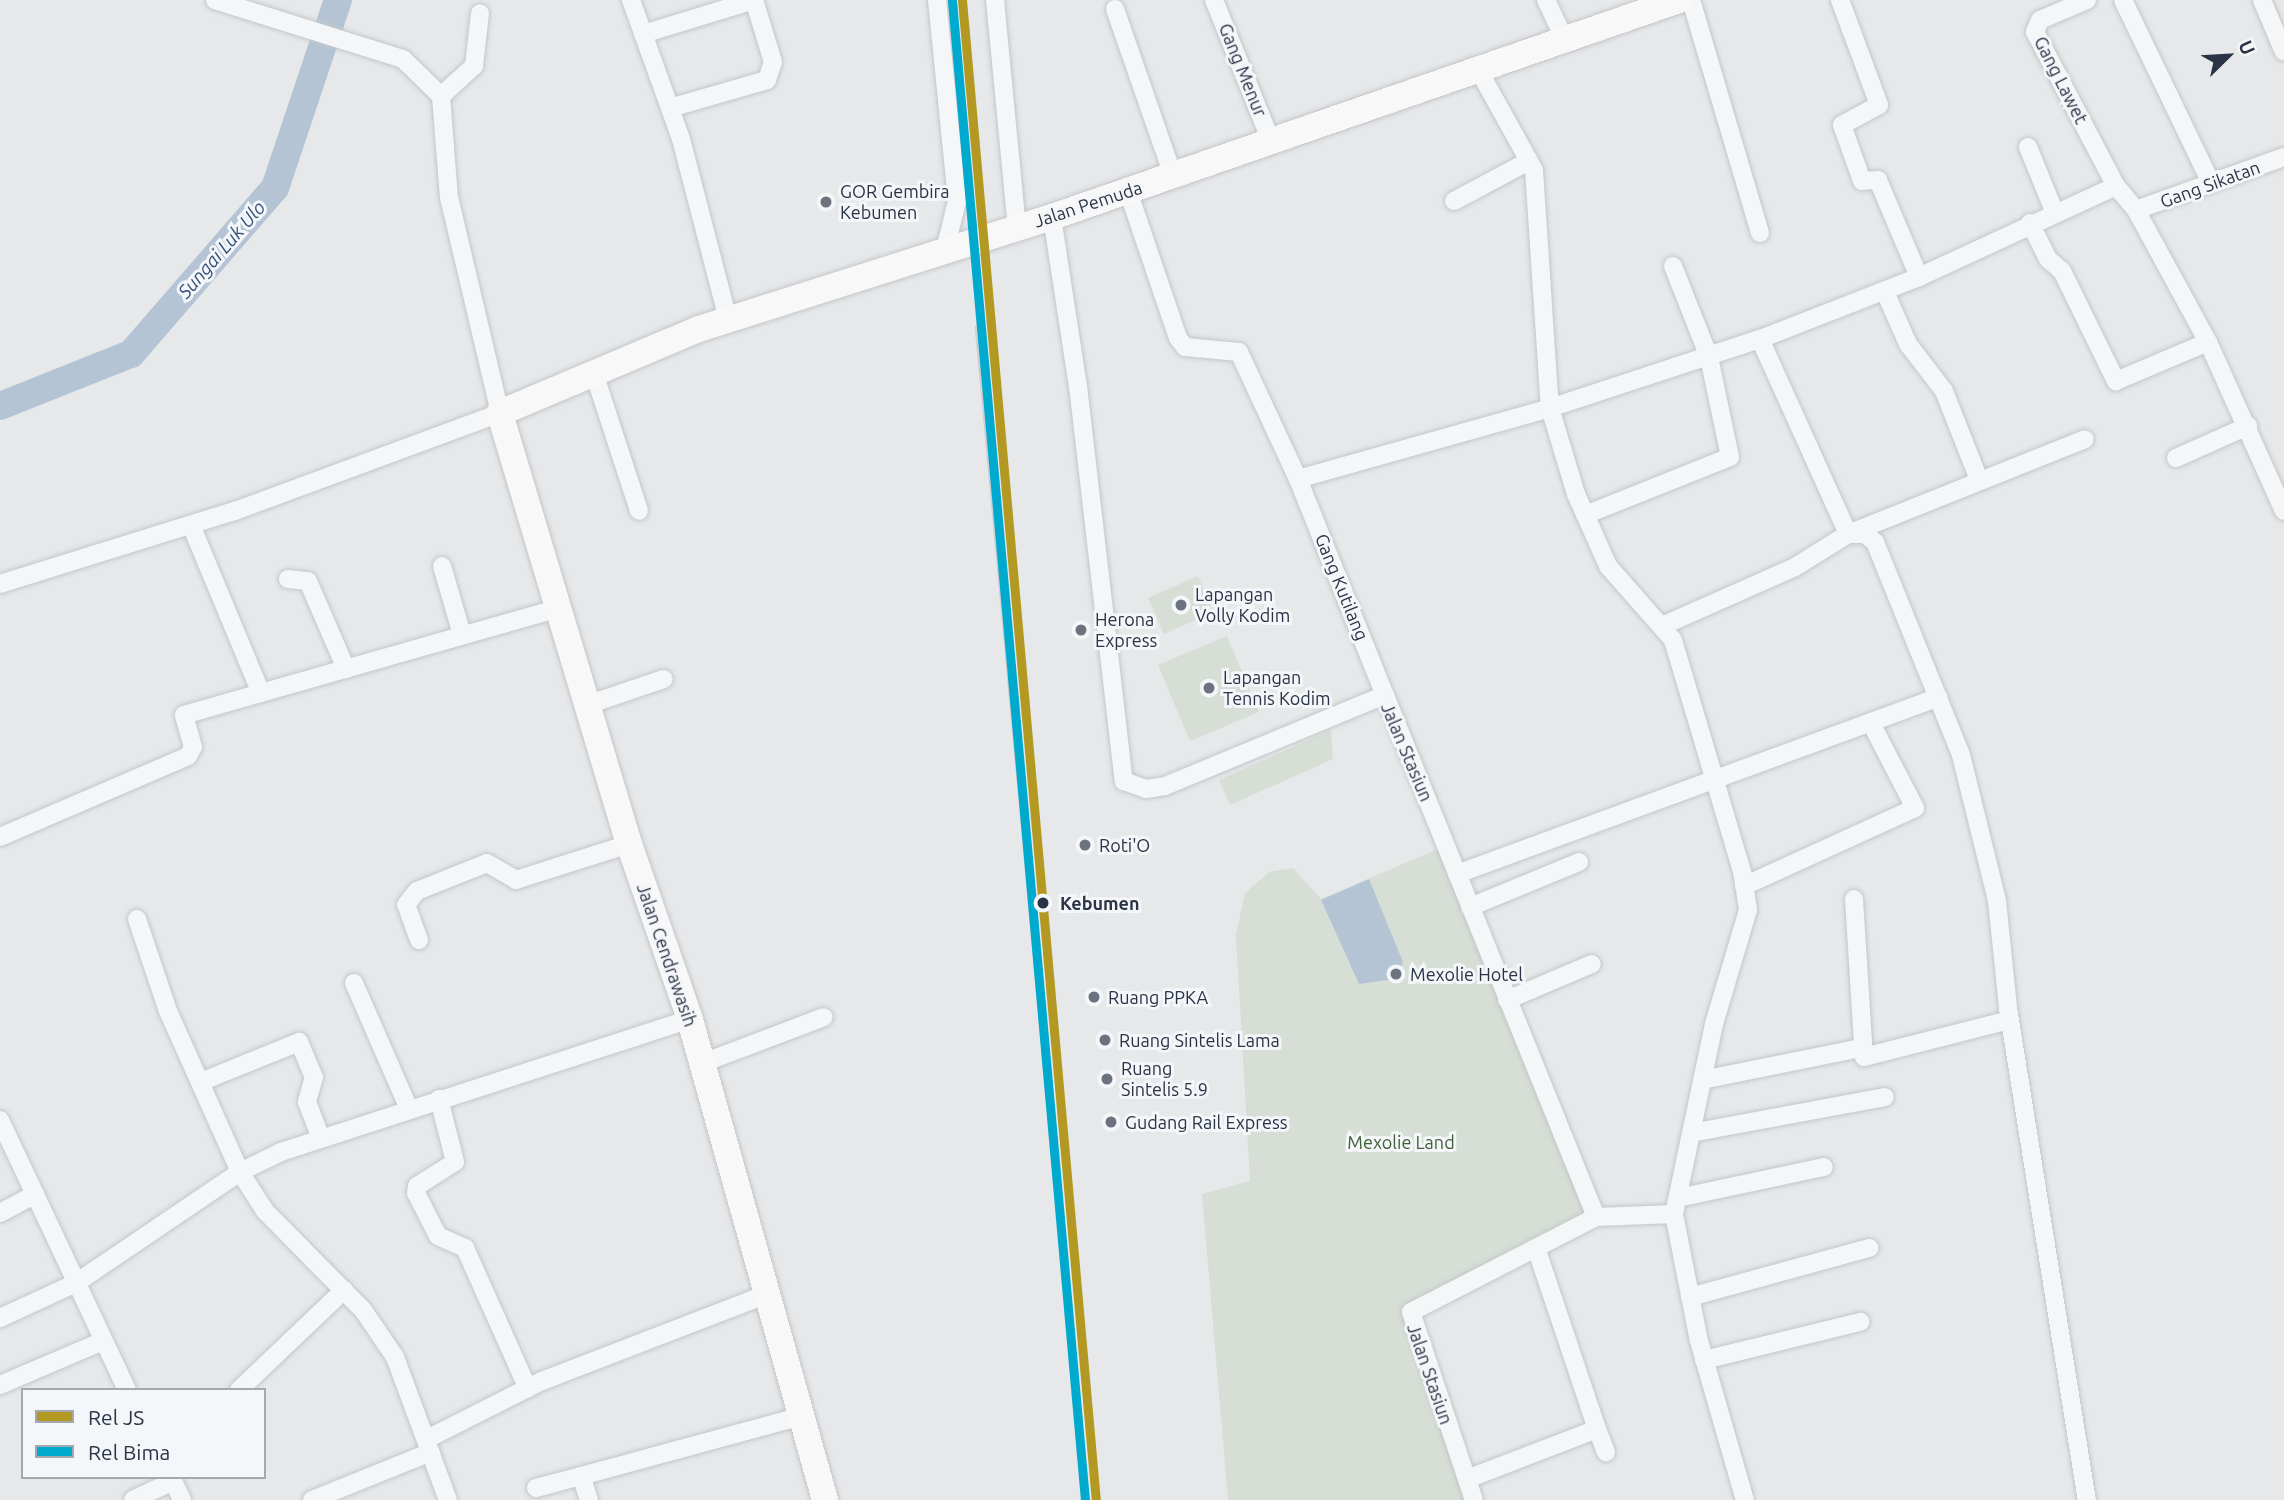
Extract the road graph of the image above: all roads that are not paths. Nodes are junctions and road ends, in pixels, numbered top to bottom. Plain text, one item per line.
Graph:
1 (215, 0) edge
2 (631, 0) edge
3 (754, 0) edge
4 (937, 0) edge
5 (995, 0) edge
6 (1214, 0) edge
7 (1546, 0) edge
8 (1679, 0) edge
9 (1691, 0) edge
10 (1840, 0) edge
11 (2087, 0) edge
12 (2123, 0) edge
13 (2262, 0) edge
14 (1633, 7) edge
15 (1115, 9) dead end
16 (480, 13) dead end
17 (643, 34) junction
18 (1564, 38) junction
19 (2284, 52) edge
20 (1478, 69) junction
21 (442, 96) junction
22 (670, 108) junction
23 (1271, 141) junction
24 (2028, 147) dead end
25 (2284, 157) edge
26 (1529, 161) junction
27 (1173, 176) junction
28 (2211, 183) junction
29 (2116, 186) junction
30 (1128, 191) junction
31 (1454, 201) dead end
32 (2136, 210) junction
33 (2055, 213) junction
34 (1052, 217) junction
35 (2030, 223) junction
36 (1017, 227) junction
37 (1760, 233) dead end
38 (945, 250) junction
39 (1673, 266) dead end
40 (1919, 277) junction
41 (1885, 292) junction
42 (728, 320) junction
43 (1760, 339) junction
44 (2208, 342) junction
45 (1709, 357) junction
46 (594, 373) junction
47 (1550, 408) junction
48 (500, 413) junction
49 (2248, 426) junction
50 (2085, 439) dead end
51 (2176, 458) dead end
52 (1298, 479) junction
53 (1979, 480) junction
54 (2284, 511) edge
55 (639, 512) dead end
56 (1585, 515) junction
57 (191, 525) junction
58 (1848, 534) junction
59 (442, 566) dead end
60 (288, 579) dead end
61 (0, 584) edge
62 (559, 608) junction
63 (1662, 626) junction
64 (463, 635) junction
65 (346, 668) junction
66 (664, 679) dead end
67 (261, 693) junction
68 (1385, 695) junction
69 (1938, 697) junction
70 (587, 705) junction
71 (1872, 724) junction
72 (1717, 778) junction
73 (0, 837) edge
74 (629, 844) junction
75 (1579, 862) dead end
76 (1457, 874) junction
77 (1744, 886) junction
78 (1854, 899) dead end
79 (1470, 907) junction
80 (138, 919) dead end
81 (419, 940) dead end
82 (1592, 964) dead end
83 (354, 983) dead end
84 (1507, 1000) junction
85 (824, 1017) dead end
86 (690, 1019) junction
87 (2009, 1020) junction
88 (1861, 1048) junction
89 (703, 1063) junction
90 (1702, 1080) junction
91 (203, 1081) junction
92 (1885, 1097) dead end
93 (439, 1099) junction
94 (409, 1109) junction
95 (0, 1121) edge
96 (1691, 1133) junction
97 (321, 1138) junction
98 (1824, 1167) dead end
99 (240, 1172) junction
100 (35, 1194) junction
101 (1676, 1206) junction
102 (0, 1213) edge
103 (1596, 1217) junction
104 (1536, 1248) junction
105 (1869, 1248) dead end
106 (76, 1283) junction
107 (344, 1290) junction
108 (767, 1294) junction
109 (1690, 1297) junction
110 (0, 1318) edge
111 (1860, 1322) dead end
112 (103, 1340) junction
113 (1704, 1360) junction
114 (0, 1385) edge
115 (126, 1388) edge
116 (241, 1388) edge
117 (527, 1389) junction
118 (802, 1416) junction
119 (1597, 1429) junction
120 (429, 1446) junction
121 (1606, 1452) dead end
122 (582, 1476) junction
123 (172, 1479) edge
124 (1467, 1479) junction
125 (536, 1488) dead end
126 (133, 1500) edge
127 (182, 1500) edge
128 (312, 1500) edge
129 (448, 1500) edge
130 (589, 1500) edge
131 (825, 1500) edge
132 (1474, 1500) edge
133 (1745, 1500) edge
134 (2087, 1500) edge

1 - 21 street
2 - 17 street
3 - 17 street
3 - 22 street
4 - 38 street
5 - 36 street
6 - 23 street, Gang Menur
7 - 18 street
8 - 14 main road, Jalan Pemuda
9 - 37 street
10 - 40 street
11 - 29 street, Gang Lawet
12 - 28 street
13 - 19 street
14 - 18 main road, Jalan Pemuda
15 - 27 street
16 - 21 street
17 - 22 street
18 - 20 main road, Jalan Pemuda
20 - 23 main road, Jalan Pemuda
20 - 26 street
21 - 48 street
22 - 42 street
23 - 27 main road, Jalan Pemuda
24 - 33 street
25 - 28 street, Gang Sikatan
26 - 31 street
26 - 47 street
27 - 30 main road, Jalan Pemuda
28 - 32 street, Gang Sikatan
29 - 32 street
29 - 33 street
30 - 34 main road, Jalan Pemuda
30 - 52 street, Gang Kutilang
32 - 44 street
33 - 35 street
34 - 36 main road, Jalan Pemuda
34 - 68 street, Jalan Stasiun
35 - 40 street
35 - 44 street
36 - 38 main road, Jalan Pemuda
38 - 42 main road, Jalan Pemuda
39 - 45 street
40 - 41 street
41 - 43 street
41 - 53 street
42 - 46 main road, Jalan Pemuda
43 - 45 street
43 - 58 street
44 - 49 street
45 - 47 street
45 - 56 street
46 - 48 main road, Jalan Pemuda
46 - 55 street
47 - 52 street
47 - 56 street
48 - 57 street
48 - 62 main road, Jalan Cendrawasih
49 - 51 street
49 - 54 street
50 - 53 street
52 - 68 street, Gang Kutilang
53 - 58 street
56 - 63 street
57 - 61 street
57 - 67 street
58 - 63 street
58 - 69 street
59 - 64 street
60 - 65 street
62 - 64 street
62 - 70 main road, Jalan Cendrawasih
63 - 72 street
64 - 65 street
65 - 67 street
66 - 70 street
67 - 73 street
68 - 76 street, Jalan Stasiun
69 - 71 street
69 - 87 street
70 - 74 main road, Jalan Cendrawasih
71 - 72 street
71 - 77 street
72 - 76 street
72 - 77 street
74 - 81 street
74 - 86 main road, Jalan Cendrawasih
75 - 79 street
76 - 79 street, Jalan Stasiun
77 - 90 street
78 - 88 street
79 - 84 street, Jalan Stasiun
80 - 91 street
82 - 84 street
83 - 94 street
84 - 103 street, Jalan Stasiun
85 - 89 street
86 - 89 main road, Jalan Cendrawasih
86 - 93 street
87 - 88 street
87 - 134 street
88 - 90 street
89 - 108 main road, Jalan Cendrawasih
90 - 96 street
91 - 97 street
91 - 99 street
92 - 96 street
93 - 94 street
93 - 117 street
94 - 97 street
95 - 100 street
96 - 101 street
97 - 99 street
98 - 101 street
99 - 106 street
99 - 107 street
100 - 102 street
100 - 106 street
101 - 103 street
101 - 109 street
103 - 104 street, Jalan Stasiun
104 - 119 street
104 - 124 street, Jalan Stasiun
105 - 109 street
106 - 110 street
106 - 112 street
107 - 116 street
107 - 120 street
108 - 117 street
108 - 118 main road, Jalan Cendrawasih
109 - 113 street
111 - 113 street
112 - 114 street
112 - 115 street
113 - 133 street
117 - 120 street
118 - 122 street
118 - 131 main road, Jalan Cendrawasih
119 - 121 street
119 - 124 street
120 - 128 street
120 - 129 street
122 - 125 street
122 - 130 street
123 - 126 street
123 - 127 street
124 - 132 street, Jalan Stasiun

